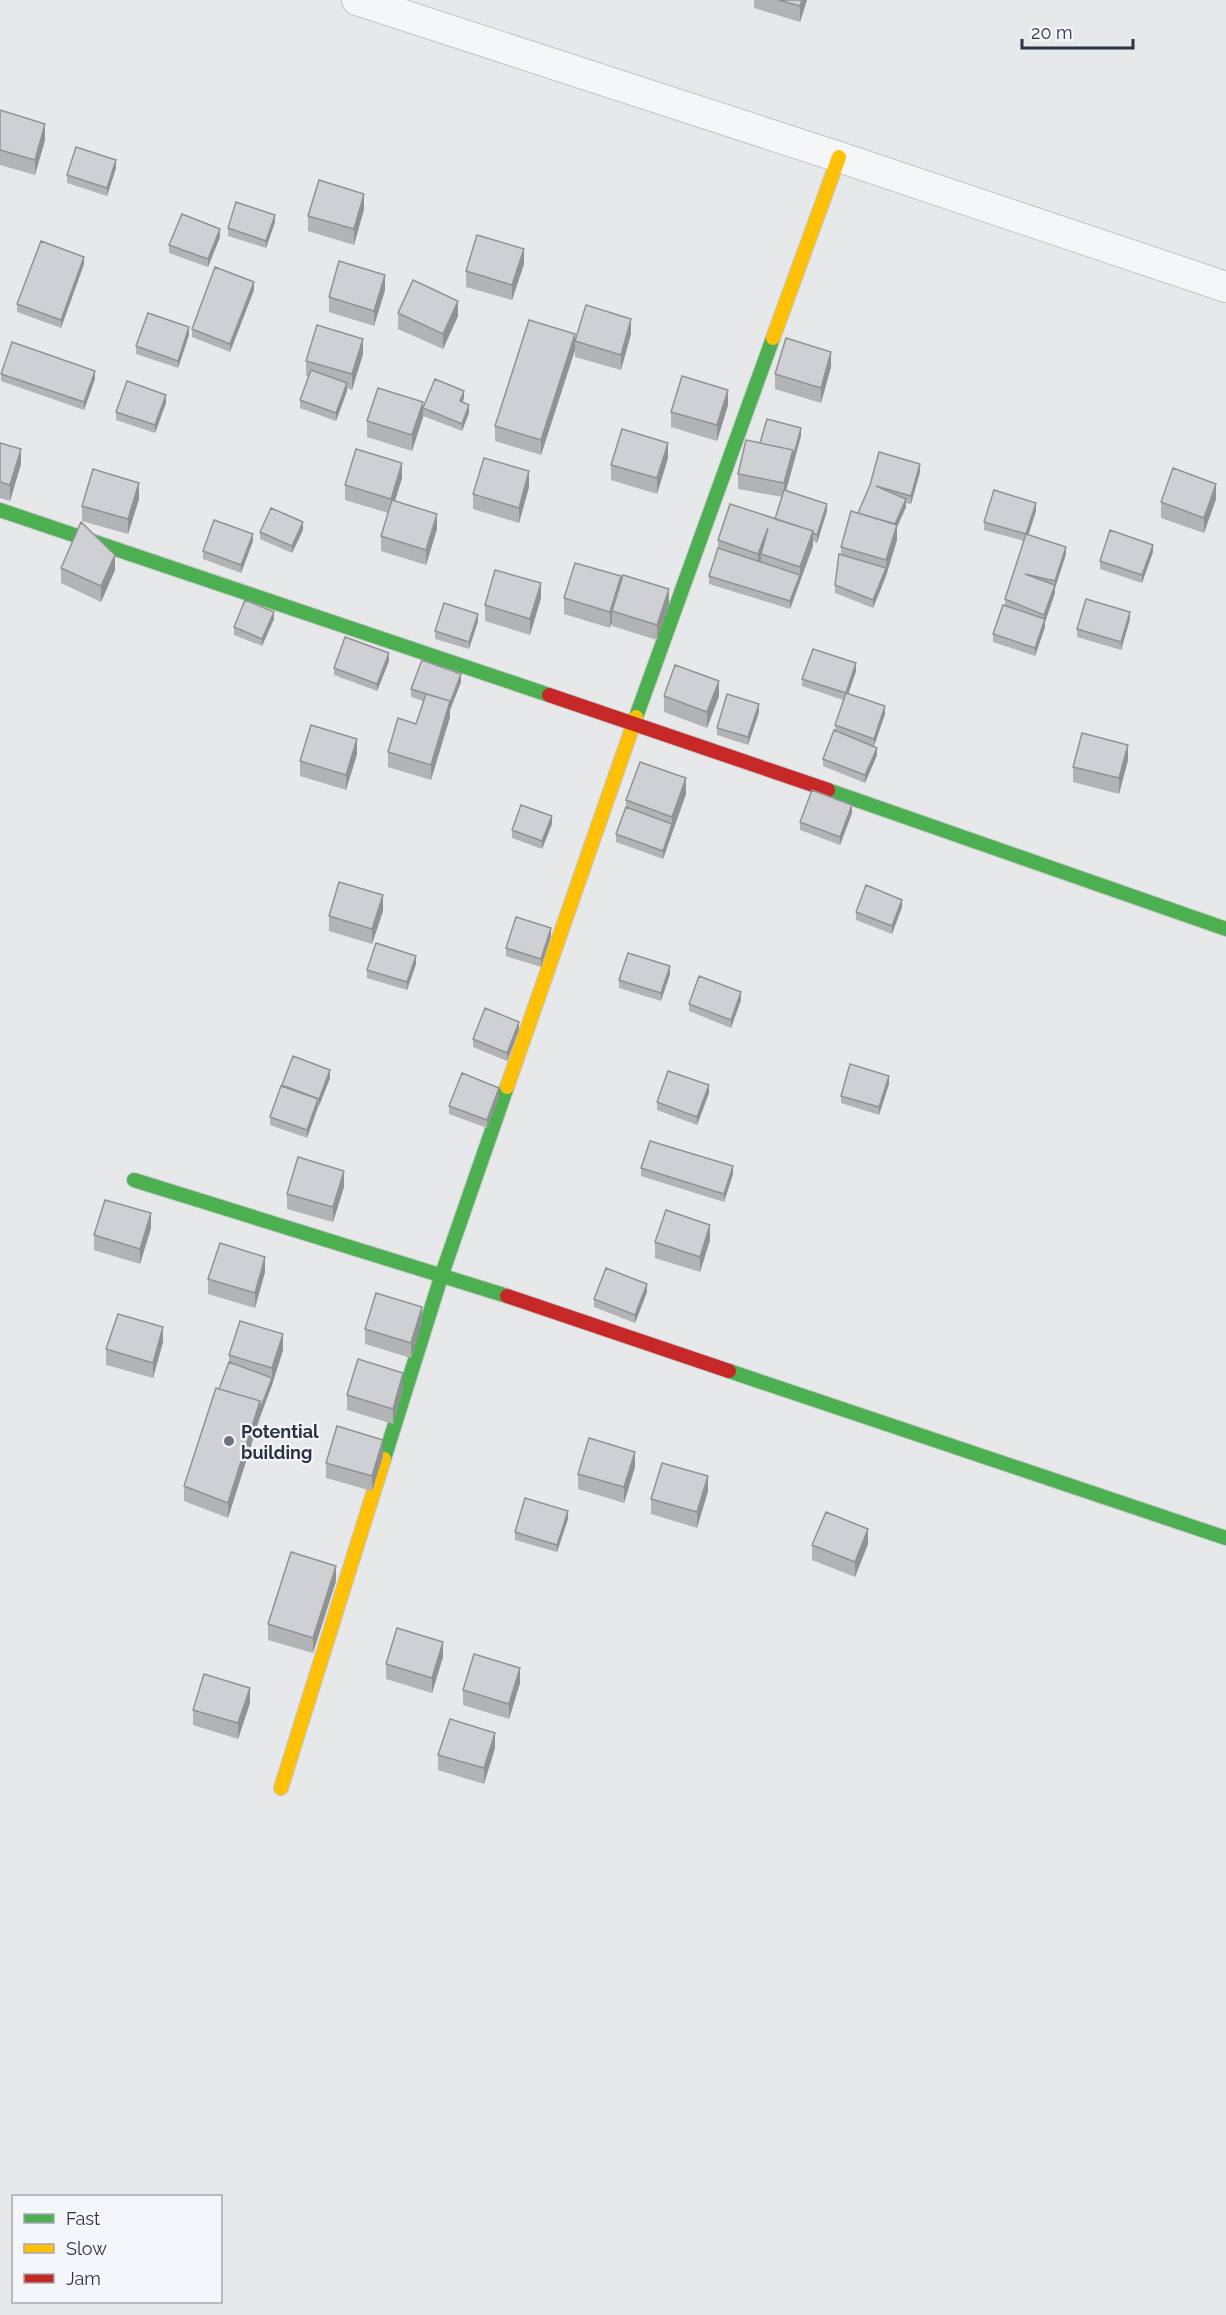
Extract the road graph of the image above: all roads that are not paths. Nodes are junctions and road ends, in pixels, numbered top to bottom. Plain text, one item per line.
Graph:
1 (357, 0) edge
2 (839, 157) junction
3 (1226, 287) edge
4 (0, 510) edge
5 (634, 723) junction
6 (1226, 929) edge
7 (134, 1180) dead end
8 (442, 1274) junction
9 (1226, 1538) edge
10 (281, 1788) dead end

1 - 2 street
2 - 3 street
2 - 5 street
4 - 5 street
5 - 6 street
5 - 8 street
7 - 8 street
8 - 9 street
8 - 10 street

